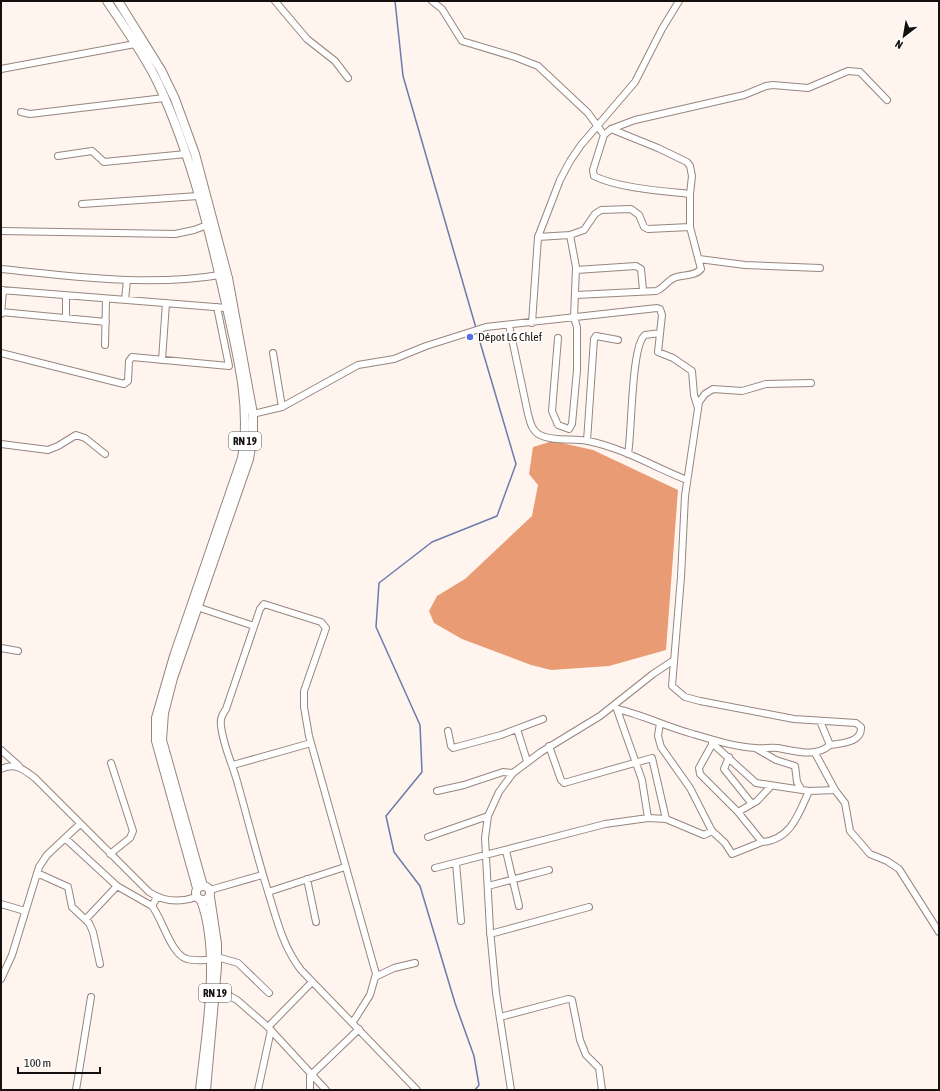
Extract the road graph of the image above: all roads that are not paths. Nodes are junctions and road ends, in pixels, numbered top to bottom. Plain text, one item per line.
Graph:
1 (107, 1) edge
2 (118, 1) edge
3 (275, 1) edge
4 (432, 1) edge
5 (680, 1) edge
6 (135, 44) junction
7 (1, 69) edge
8 (348, 78) dead end
9 (164, 98) junction
10 (887, 100) dead end
11 (21, 112) dead end
12 (598, 126) junction
13 (611, 129) junction
14 (604, 135) junction
15 (186, 150) junction
16 (58, 156) dead end
17 (690, 194) junction
18 (198, 196) junction
19 (82, 204) dead end
20 (207, 225) junction
21 (690, 227) junction
22 (1, 231) edge
23 (570, 235) junction
24 (538, 237) junction
25 (699, 260) junction
26 (820, 268) dead end
27 (1, 269) edge
28 (576, 270) junction
29 (222, 274) junction
30 (127, 280) junction
31 (2, 290) edge
32 (643, 290) junction
33 (576, 294) junction
34 (66, 296) junction
35 (106, 299) junction
36 (126, 300) junction
37 (166, 303) junction
38 (217, 307) junction
39 (227, 308) junction
40 (1, 313) edge
41 (66, 318) junction
42 (574, 318) junction
43 (106, 322) junction
44 (532, 323) junction
45 (509, 325) junction
46 (660, 333) junction
47 (558, 338) dead end
48 (618, 340) dead end
49 (105, 345) dead end
50 (1, 353) edge
51 (273, 353) dead end
52 (162, 360) junction
53 (811, 383) dead end
54 (282, 407) junction
55 (698, 408) junction
56 (250, 411) junction
57 (587, 441) junction
58 (1, 444) edge
59 (105, 454) dead end
60 (628, 454) junction
61 (687, 480) junction
62 (195, 606) junction
63 (254, 626) junction
64 (1, 648) edge
65 (18, 651) dead end
66 (674, 660) junction
67 (616, 706) junction
68 (543, 718) dead end
69 (820, 721) junction
70 (660, 723) junction
71 (517, 729) junction
72 (448, 731) dead end
73 (713, 742) junction
74 (311, 743) junction
75 (549, 746) junction
76 (830, 746) junction
77 (757, 749) junction
78 (1, 750) edge
79 (815, 753) junction
80 (729, 757) junction
81 (527, 761) junction
82 (111, 763) dead end
83 (636, 763) junction
84 (233, 765) junction
85 (20, 767) junction
86 (1, 769) edge
87 (513, 773) junction
88 (771, 786) junction
89 (801, 789) junction
90 (835, 790) junction
91 (437, 791) dead end
92 (809, 791) junction
93 (752, 804) junction
94 (738, 812) junction
95 (488, 816) junction
96 (648, 818) junction
97 (666, 819) junction
98 (80, 824) junction
99 (712, 832) junction
100 (428, 837) dead end
101 (66, 839) junction
102 (762, 842) junction
103 (506, 851) junction
104 (110, 854) junction
105 (486, 854) junction
106 (456, 862) junction
107 (346, 867) junction
108 (435, 868) dead end
109 (549, 870) dead end
110 (37, 873) junction
111 (262, 875) junction
112 (307, 879) junction
113 (512, 880) junction
114 (117, 886) junction
115 (488, 886) junction
116 (268, 892) junction
117 (203, 893) junction
118 (157, 897) junction
119 (1, 904) edge
120 (152, 906) junction
121 (519, 906) dead end
122 (589, 907) dead end
123 (25, 911) junction
124 (86, 919) junction
125 (461, 921) dead end
126 (316, 922) dead end
127 (939, 932) edge
128 (490, 934) junction
129 (214, 958) junction
130 (415, 963) dead end
131 (100, 964) dead end
132 (375, 977) junction
133 (1, 979) edge
134 (312, 982) junction
135 (215, 988) junction
136 (269, 994) dead end
137 (91, 997) dead end
138 (500, 1017) junction
139 (353, 1022) junction
140 (270, 1028) junction
141 (359, 1029) junction
142 (312, 1074) junction
143 (76, 1090) edge
144 (200, 1090) edge
145 (206, 1090) edge
146 (258, 1090) edge
147 (310, 1090) edge
148 (326, 1090) edge
149 (417, 1090) edge
150 (511, 1090) edge
151 (602, 1090) edge

1 - 6 main road, RN 19
2 - 15 main road, RN 19
3 - 8 street
4 - 12 street
5 - 12 street
6 - 7 street
6 - 9 main road, RN 19
9 - 11 street
9 - 15 main road, RN 19
10 - 13 street
12 - 14 street
12 - 24 street
13 - 14 street
13 - 17 street
14 - 17 street
15 - 16 street
15 - 18 main road, RN 19
15 - 29 main road, RN 19
17 - 21 street
18 - 19 street
18 - 20 main road, RN 19
20 - 22 street
20 - 29 main road, RN 19
21 - 23 street
21 - 25 street
23 - 24 street
23 - 28 street
24 - 44 street
25 - 26 street
25 - 32 street
27 - 30 street
28 - 32 street
28 - 33 street
29 - 30 street
29 - 39 main road, RN 19
29 - 56 main road, RN 19
30 - 36 street
31 - 34 street
31 - 40 street
32 - 33 street
33 - 42 street
34 - 35 street
34 - 41 street
35 - 36 street
35 - 43 street
36 - 37 street
37 - 38 street
37 - 52 street
38 - 39 street
38 - 52 street
39 - 56 main road, RN 19
40 - 41 street
41 - 43 street
42 - 44 street
42 - 46 street
42 - 47 street
43 - 49 street
44 - 45 street
45 - 54 street
45 - 57 street
46 - 55 street
46 - 60 street
48 - 57 street
50 - 52 street
51 - 54 street
53 - 55 street
54 - 56 street
55 - 61 street
56 - 62 main road, RN 19
57 - 60 street
58 - 59 street
60 - 61 street
61 - 66 street
62 - 63 street
62 - 117 main road, RN 19
63 - 74 street
63 - 84 street
64 - 65 street
66 - 67 street
66 - 69 street
67 - 70 street
67 - 75 street
67 - 83 street
68 - 71 street
69 - 76 street
69 - 76 street
70 - 73 street
70 - 99 street
71 - 72 street
71 - 81 street
73 - 77 street
73 - 80 street
73 - 94 street
74 - 84 street
74 - 107 street
75 - 81 street
75 - 83 street
76 - 79 street
77 - 79 street
77 - 89 street
78 - 85 street
79 - 90 street
80 - 88 street
80 - 93 street
81 - 87 street
82 - 104 street
83 - 96 street
83 - 97 street
84 - 111 street
85 - 86 street
85 - 98 street
87 - 91 street
87 - 95 street
88 - 89 street
88 - 93 street
89 - 92 street
90 - 92 street
90 - 127 street
92 - 102 street
93 - 94 street
94 - 102 street
95 - 100 street
95 - 105 street
96 - 97 street
96 - 103 street
97 - 99 street
98 - 101 street
98 - 104 street
99 - 102 street
101 - 110 street
101 - 114 street
103 - 105 street
103 - 113 street
104 - 118 street
105 - 106 street
105 - 115 street
106 - 108 street
106 - 125 street
107 - 112 street
107 - 132 street
109 - 113 street
110 - 123 street
110 - 124 street
111 - 116 street
111 - 117 street
112 - 116 street
112 - 126 street
113 - 115 street
113 - 121 street
114 - 120 street
114 - 124 street
115 - 128 street
116 - 134 street
117 - 118 street
117 - 129 main road, RN 19
118 - 120 street
119 - 123 street
120 - 129 street
122 - 128 street
123 - 133 street
124 - 131 street
128 - 138 street
129 - 135 main road, RN 19
129 - 136 street
129 - 144 main road, RN 19
130 - 132 street
132 - 139 street
134 - 139 street
134 - 140 street
135 - 140 street
135 - 145 main road, RN 19
137 - 143 street
138 - 150 street
138 - 151 street
139 - 141 street
140 - 142 street
140 - 146 street
141 - 142 street
141 - 149 street
142 - 147 street
142 - 148 street

